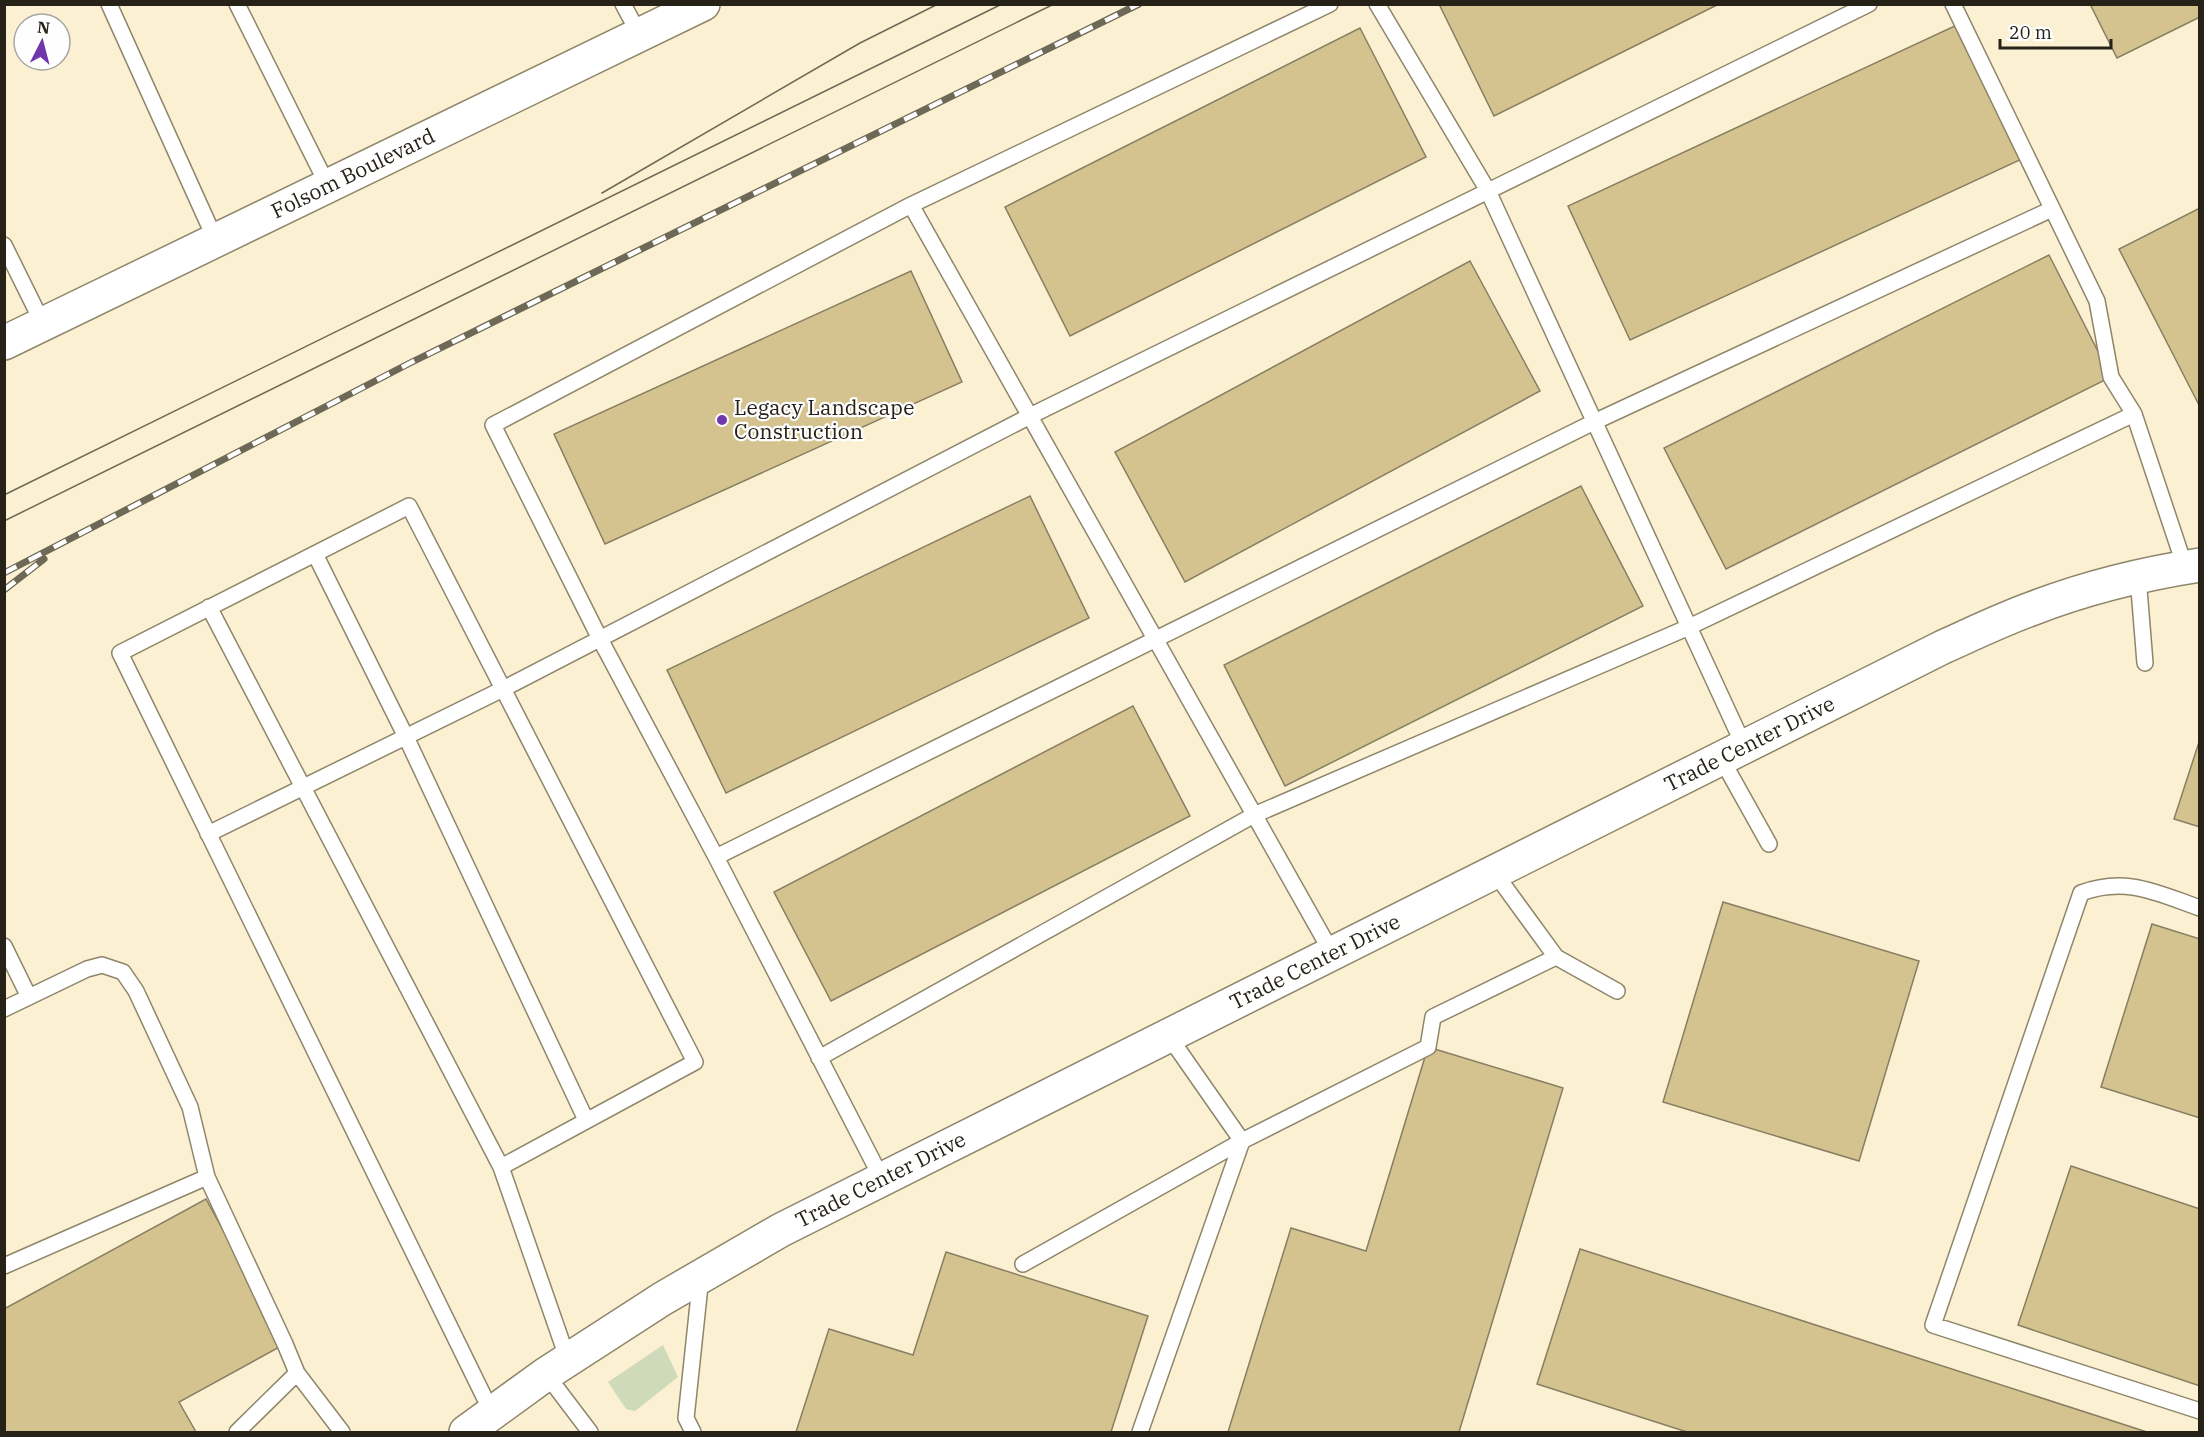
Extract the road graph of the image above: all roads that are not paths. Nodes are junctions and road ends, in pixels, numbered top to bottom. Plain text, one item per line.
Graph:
1 (109, 4) edge
2 (237, 4) edge
3 (623, 4) edge
4 (703, 4) edge
5 (1330, 4) edge
6 (1377, 4) edge
7 (1869, 4) edge
8 (1953, 4) edge
9 (639, 34) junction
10 (328, 186) junction
11 (1488, 191) junction
12 (911, 205) junction
13 (2052, 209) junction
14 (216, 241) junction
15 (4, 245) edge
16 (43, 324) junction
17 (4, 343) edge
18 (2134, 414) junction
19 (1030, 416) junction
20 (1594, 422) junction
21 (315, 554) junction
22 (2192, 566) edge
23 (2138, 577) junction
24 (209, 608) junction
25 (1689, 627) junction
26 (600, 639) junction
27 (1156, 641) junction
28 (2145, 663) dead end
29 (503, 689) junction
30 (406, 737) junction
31 (1732, 752) junction
32 (302, 788) junction
33 (1254, 814) junction
34 (208, 834) junction
35 (1769, 844) dead end
36 (716, 857) junction
37 (1494, 872) junction
38 (2199, 908) edge
39 (4, 946) edge
40 (1332, 953) junction
41 (1556, 957) junction
42 (1617, 991) dead end
43 (29, 998) junction
44 (4, 1009) edge
45 (1168, 1035) junction
46 (819, 1058) junction
47 (586, 1120) junction
48 (1242, 1141) junction
49 (501, 1167) junction
50 (207, 1177) junction
51 (882, 1179) junction
52 (1023, 1264) dead end
53 (4, 1266) edge
54 (701, 1276) junction
55 (557, 1367) junction
56 (297, 1373) junction
57 (2199, 1411) edge
58 (492, 1413) junction
59 (237, 1432) edge
60 (342, 1432) edge
61 (466, 1432) edge
62 (590, 1432) edge
63 (693, 1432) edge
64 (1140, 1432) edge

1 - 14 lane
2 - 10 lane
3 - 9 lane
4 - 9 street, Folsom Boulevard
5 - 12 lane
6 - 11 lane
7 - 11 lane
8 - 13 lane
9 - 10 street, Folsom Boulevard
10 - 14 street, Folsom Boulevard
11 - 19 lane
11 - 20 lane
12 - 19 lane
12 - 26 lane
13 - 18 lane
13 - 20 lane
14 - 16 street, Folsom Boulevard
15 - 16 lane
16 - 17 street, Folsom Boulevard
18 - 22 lane
18 - 25 lane
19 - 26 lane
19 - 27 lane
20 - 25 lane
20 - 27 lane
21 - 24 lane
21 - 29 lane
21 - 30 lane
22 - 23 street, Trade Center Drive
23 - 28 lane
23 - 31 street, Trade Center Drive
24 - 32 lane
24 - 34 lane
25 - 31 lane
25 - 33 lane
26 - 29 lane
26 - 36 lane
27 - 33 lane
27 - 36 lane
29 - 30 lane
29 - 47 lane
30 - 32 lane
30 - 47 lane
31 - 35 lane
31 - 37 street, Trade Center Drive
32 - 34 lane
32 - 49 lane
33 - 40 lane
33 - 46 lane
34 - 58 lane
36 - 46 lane
37 - 40 street, Trade Center Drive
37 - 41 lane
38 - 57 lane
39 - 43 lane
40 - 45 street, Trade Center Drive
41 - 42 lane
41 - 48 lane
43 - 44 lane
43 - 50 lane
45 - 48 lane
45 - 51 street, Trade Center Drive
46 - 51 lane
47 - 49 lane
48 - 52 lane
48 - 64 lane
49 - 55 lane
50 - 53 lane
50 - 56 lane
51 - 54 street, Trade Center Drive
54 - 55 street, Trade Center Drive
54 - 63 lane
55 - 58 street, Trade Center Drive
55 - 62 lane
56 - 59 lane
56 - 60 lane
58 - 61 street, Trade Center Drive

